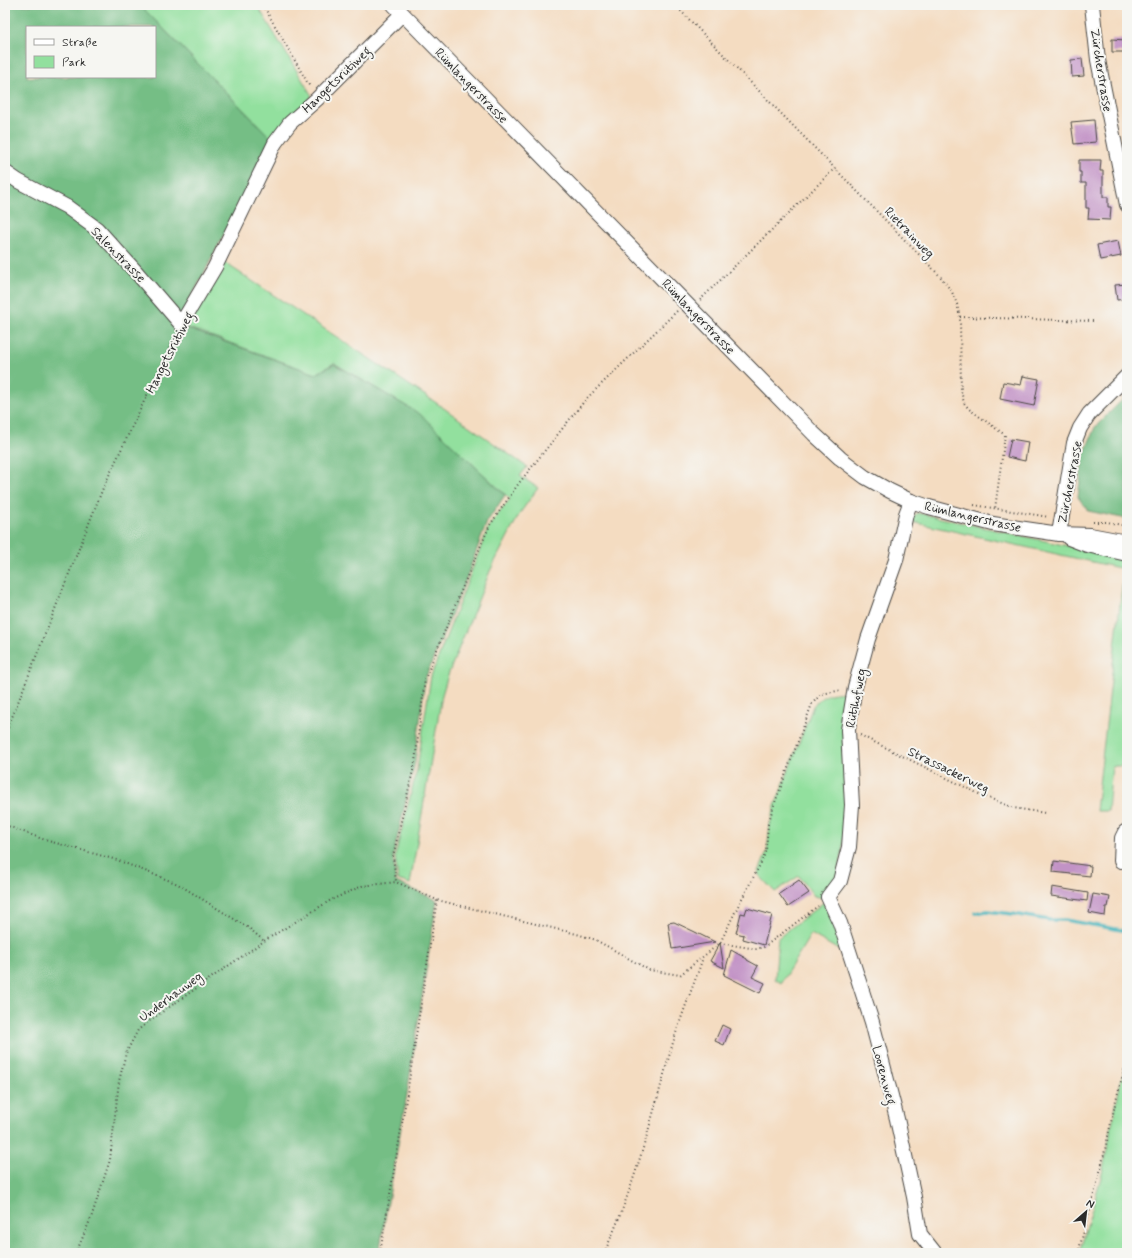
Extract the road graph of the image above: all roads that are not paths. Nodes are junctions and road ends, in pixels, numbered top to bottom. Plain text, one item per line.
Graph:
1 (1092, 5) edge
2 (398, 9) edge
3 (5, 172) edge
4 (1127, 205) edge
5 (181, 324) joint
6 (1127, 376) edge
7 (911, 501) junction
8 (1059, 534) junction
9 (1127, 542) edge
10 (1127, 554) edge
11 (1127, 831) edge
12 (1121, 861) dead end
13 (828, 897) joint
14 (935, 1253) edge

1 - 4 street, Zürcherstrasse
2 - 5 street, Hangetsrütiweg
2 - 7 street, Rümlangerstrasse
3 - 5 street, Salenstrasse
6 - 8 street, Zürcherstrasse
7 - 8 street, Rümlangerstrasse
7 - 13 street, Rütihofweg
8 - 9 street, Rümlangerstrasse
8 - 10 street, Rümlangerstrasse
11 - 12 street
13 - 14 street, Loorenweg

